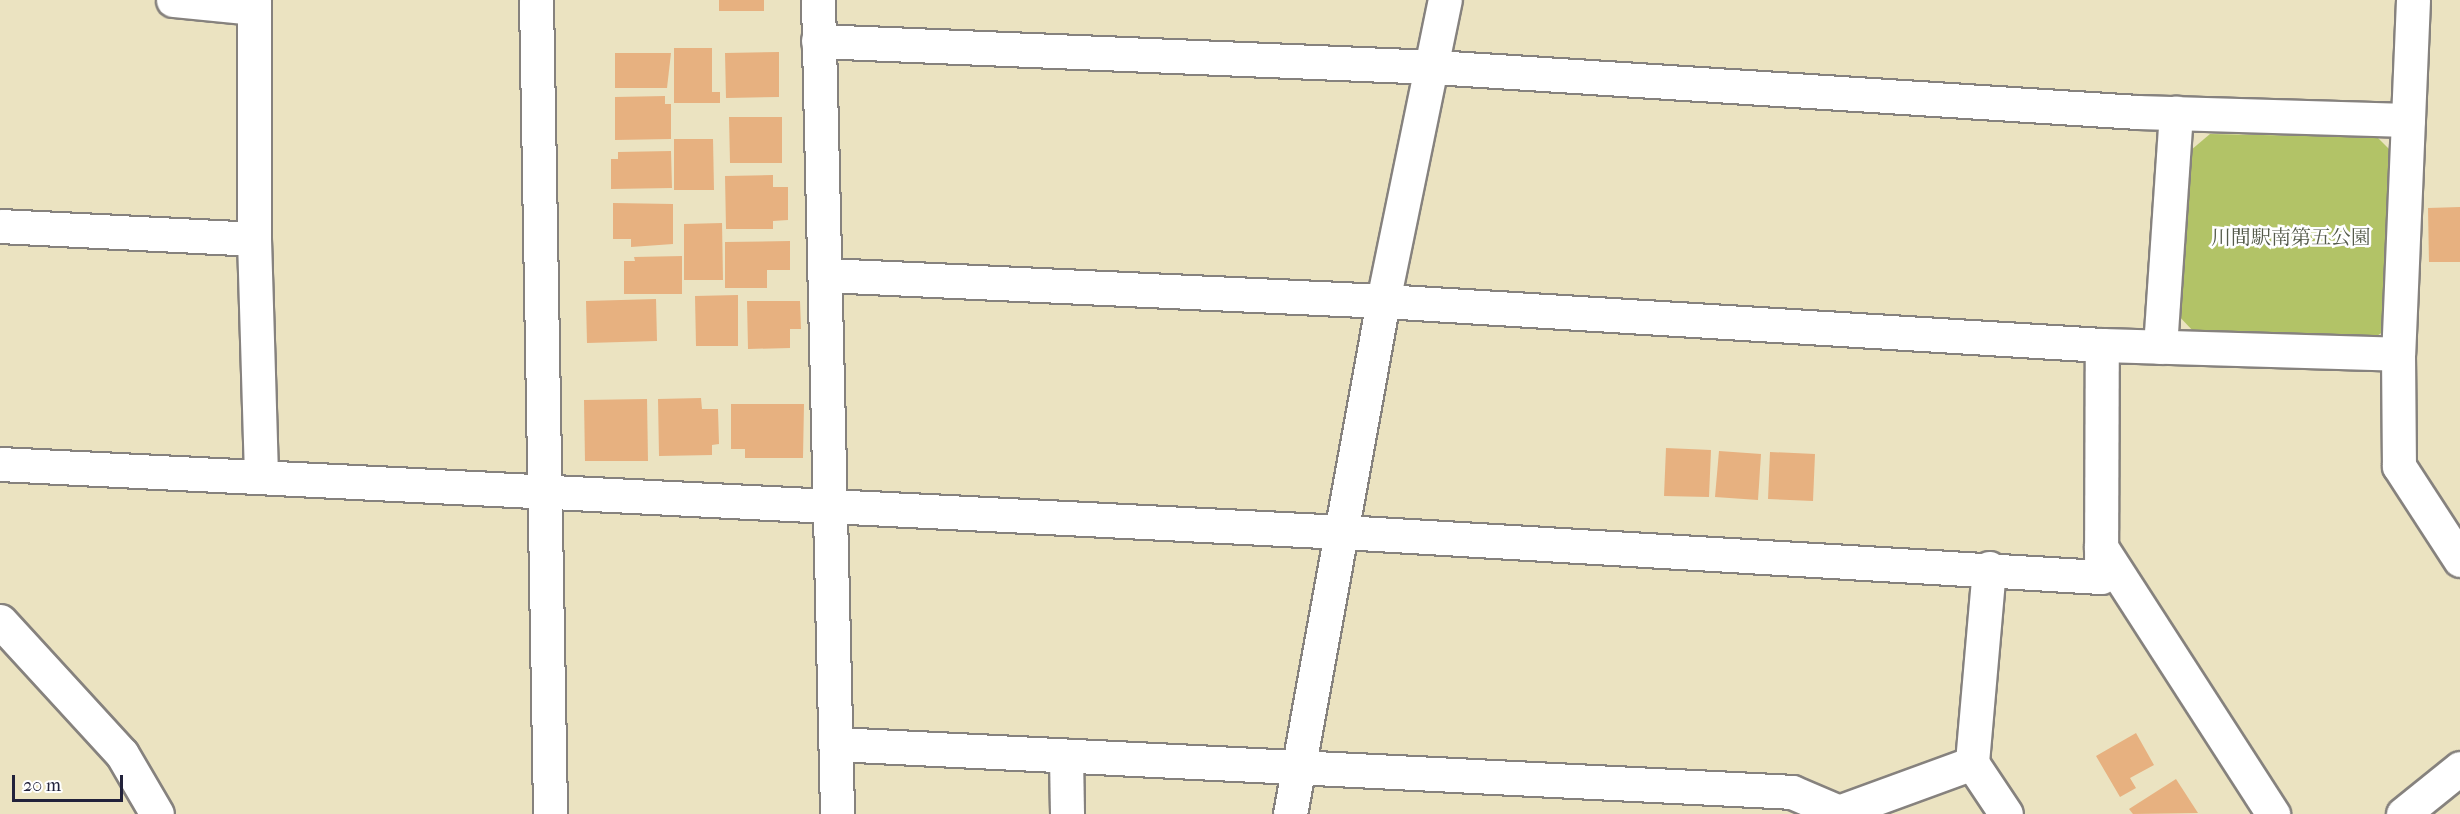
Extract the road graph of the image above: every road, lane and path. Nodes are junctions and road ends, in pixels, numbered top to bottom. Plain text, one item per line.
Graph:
1 (173, 0) edge
2 (536, 0) edge
3 (818, 0) edge
4 (1445, 0) edge
5 (2413, 0) edge
6 (254, 4) edge
7 (818, 41) junction
8 (1434, 68) junction
9 (2175, 113) junction
10 (2408, 120) junction
11 (0, 226) edge
12 (254, 239) junction
13 (826, 275) junction
14 (1383, 301) junction
15 (2102, 345) junction
16 (2160, 347) junction
17 (2398, 354) junction
18 (0, 464) edge
19 (261, 475) junction
20 (545, 492) junction
21 (829, 506) junction
22 (1342, 532) junction
23 (2101, 547) junction
24 (2460, 560) edge
25 (1989, 568) junction
26 (0, 621) edge
27 (836, 744) junction
28 (1066, 756) junction
29 (1972, 762) junction
30 (2460, 768) edge
31 (1298, 769) junction
32 (1836, 813) edge
33 (157, 814) edge
34 (550, 814) edge
35 (837, 814) edge
36 (1067, 814) edge
37 (1290, 814) edge
38 (2006, 814) edge
39 (2273, 814) edge
40 (2403, 814) edge

1 - 6 street
2 - 20 street
3 - 7 street
4 - 8 street
5 - 10 street
6 - 12 street
7 - 8 street
7 - 13 street
8 - 9 street
8 - 14 street
9 - 10 street
9 - 16 street
10 - 17 street
11 - 12 street
12 - 19 street
13 - 14 street
13 - 21 street
14 - 15 street
14 - 22 street
15 - 16 street
15 - 23 street
16 - 17 street
17 - 24 street
18 - 19 street
19 - 20 street
20 - 21 street
20 - 34 street
21 - 22 street
21 - 27 street
22 - 25 street
22 - 31 street
23 - 25 street
23 - 39 street
25 - 29 street
26 - 33 street
27 - 28 street
27 - 35 street
28 - 31 street
28 - 36 street
29 - 32 street
29 - 38 street
30 - 40 street
31 - 32 street
31 - 37 street

